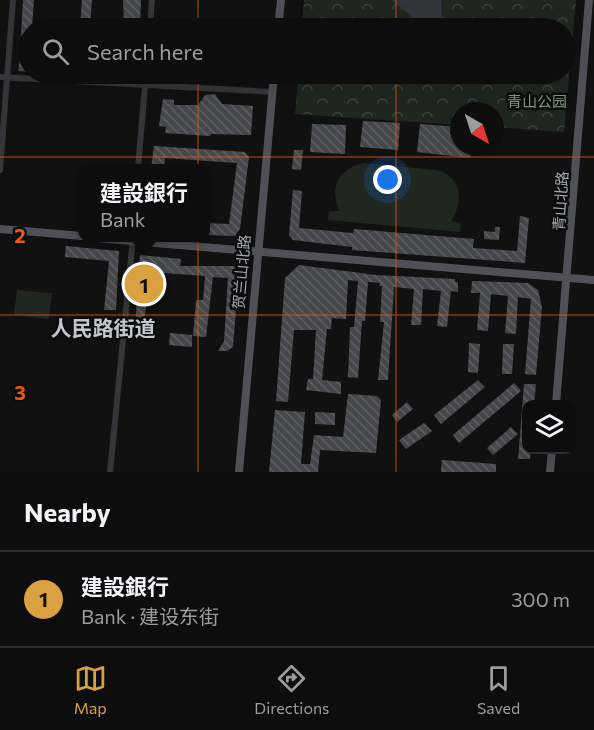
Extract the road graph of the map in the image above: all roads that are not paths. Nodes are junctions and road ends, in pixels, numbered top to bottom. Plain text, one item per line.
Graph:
1 (13, 0) edge
2 (152, 0) edge
3 (281, 0) edge
4 (589, 0) edge
5 (151, 18) edge
6 (279, 18) edge
7 (4, 77) edge
8 (114, 84) edge
9 (273, 84) edge
10 (145, 86) junction
11 (272, 92) junction
12 (138, 164) edge
13 (0, 170) edge
14 (0, 229) edge
15 (78, 236) edge
16 (132, 242) edge
17 (161, 242) edge
18 (257, 252) junction
19 (568, 277) junction
20 (594, 280) edge
21 (556, 400) edge
22 (552, 454) edge
23 (110, 472) edge
24 (239, 472) edge
25 (550, 472) edge

1 - 7 street
2 - 5 street
3 - 6 main road
4 - 19 main road, 青山北路
7 - 13 street
8 - 10 street
9 - 11 main road, 贺兰山北路
10 - 11 street
10 - 12 street
11 - 18 main road, 贺兰山北路
14 - 15 main road
16 - 23 street
17 - 18 main road
18 - 19 main road
18 - 24 main road, 贺兰山北路
19 - 20 main road
19 - 21 main road, 青山北路
22 - 25 main road

